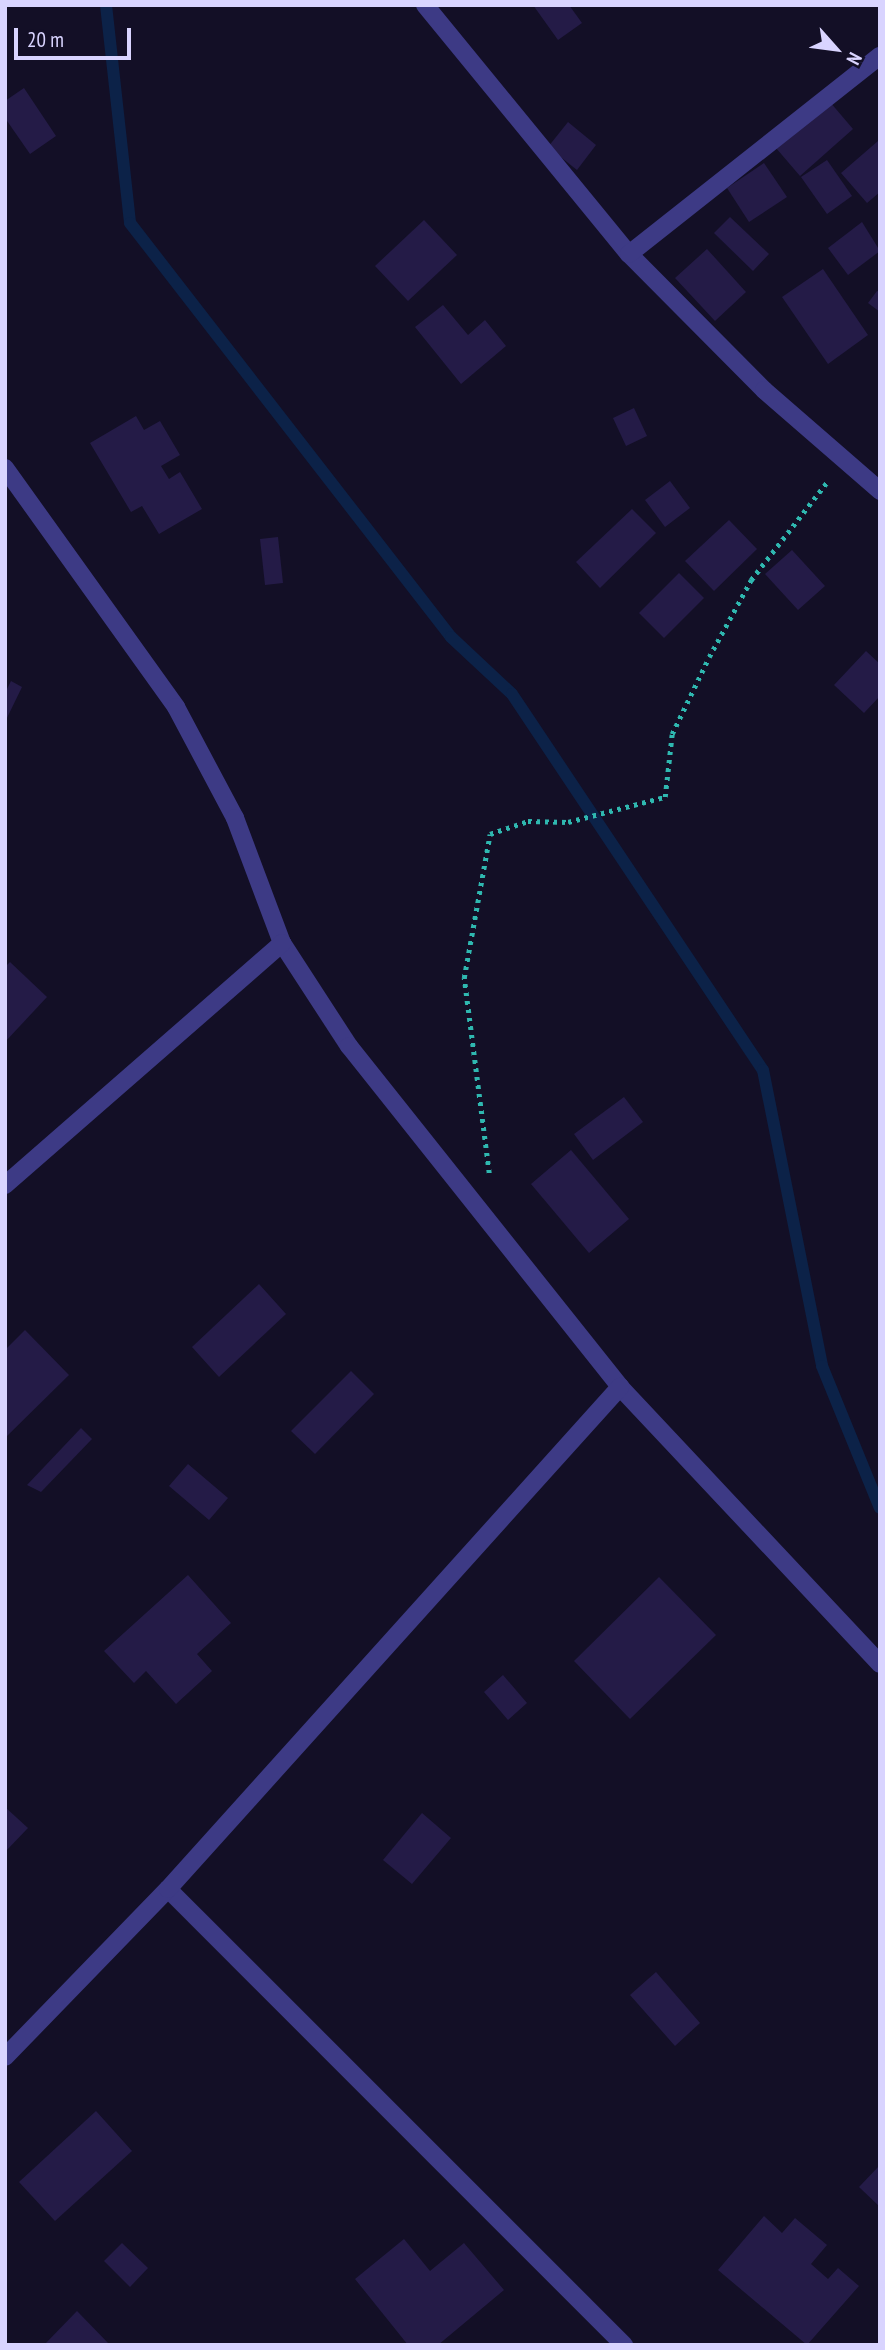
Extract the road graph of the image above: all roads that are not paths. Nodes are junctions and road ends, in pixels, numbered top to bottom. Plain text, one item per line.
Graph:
1 (425, 5) edge
2 (880, 56) edge
3 (629, 254) junction
4 (5, 468) edge
5 (880, 491) edge
6 (282, 943) junction
7 (5, 1185) edge
8 (620, 1387) junction
9 (880, 1664) edge
10 (168, 1889) junction
11 (5, 2057) edge
12 (624, 2345) edge

1 - 3 street
2 - 3 street
3 - 5 street
4 - 6 street
6 - 7 street
6 - 8 street
8 - 9 street
8 - 10 street
10 - 11 street
10 - 12 street

